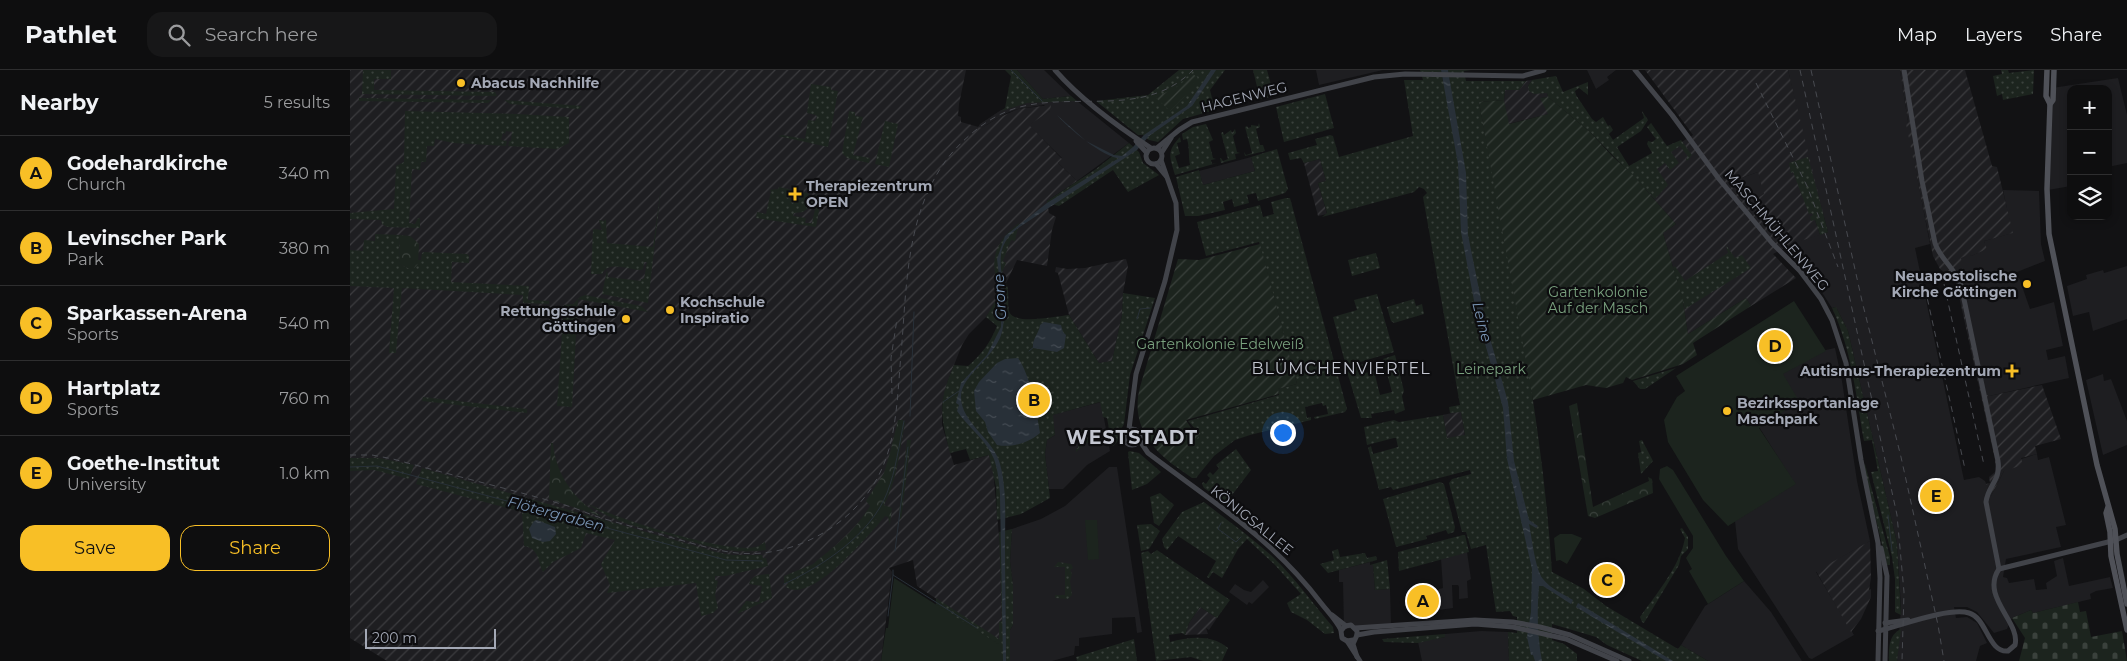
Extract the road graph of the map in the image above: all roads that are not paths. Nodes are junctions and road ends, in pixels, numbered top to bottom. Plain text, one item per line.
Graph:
1 (1056, 70) edge
2 (1544, 70) edge
3 (1636, 70) edge
4 (1904, 70) edge
5 (2047, 70) edge
6 (2054, 70) edge
7 (2050, 104) junction
8 (1171, 138) junction
9 (1148, 148) junction
10 (1162, 152) junction
11 (1162, 160) junction
12 (1156, 164) junction
13 (1168, 178) junction
14 (1132, 413) junction
15 (1129, 429) junction
16 (1135, 429) junction
17 (1140, 441) junction
18 (1134, 445) junction
19 (1148, 453) junction
20 (2127, 534) edge
21 (2114, 540) junction
22 (1878, 543) junction
23 (1999, 569) junction
24 (2127, 604) edge
25 (1916, 620) junction
26 (1886, 623) junction
27 (1513, 624) junction
28 (1344, 628) junction
29 (1355, 628) junction
30 (1879, 628) junction
31 (1886, 629) junction
32 (2127, 630) edge
33 (1553, 632) junction
34 (1355, 638) junction
35 (1347, 641) junction
36 (1359, 659) edge
37 (1617, 661) edge
38 (1629, 661) edge
39 (1878, 661) edge
40 (1886, 661) edge

1 - 9 street, KÖNIGSALLEE
2 - 8 street, HAGENWEG
3 - 22 street, MASCHMÜHLENWEG
4 - 23 street
5 - 7 main road
6 - 7 main road
7 - 21 main road
8 - 9 street, HAGENWEG
8 - 10 street, HAGENWEG
9 - 10 street, KÖNIGSALLEE
9 - 12 street, KÖNIGSALLEE
10 - 11 street, KÖNIGSALLEE
11 - 12 street
11 - 13 street, KÖNIGSALLEE
12 - 13 street, KÖNIGSALLEE
13 - 14 street, KÖNIGSALLEE
14 - 15 street, KÖNIGSALLEE
14 - 16 street, KÖNIGSALLEE
15 - 16 street
15 - 18 street, KÖNIGSALLEE
16 - 17 street, KÖNIGSALLEE
17 - 18 street
17 - 19 street, KÖNIGSALLEE
18 - 19 street, KÖNIGSALLEE
19 - 28 street, KÖNIGSALLEE
20 - 21 street
21 - 23 street
21 - 24 main road
21 - 32 main road
22 - 26 street, MASCHMÜHLENWEG
22 - 30 street, MASCHMÜHLENWEG
23 - 25 street
25 - 26 street
25 - 31 street
26 - 30 street
26 - 31 street, MASCHMÜHLENWEG
27 - 29 street
27 - 33 street
27 - 34 street
28 - 29 street, KÖNIGSALLEE
28 - 35 street, KÖNIGSALLEE
29 - 34 street, KÖNIGSALLEE
30 - 31 street
30 - 39 street, MASCHMÜHLENWEG
31 - 40 street, MASCHMÜHLENWEG
33 - 37 street
33 - 38 street
34 - 35 street
34 - 36 street, KÖNIGSALLEE
35 - 36 street, KÖNIGSALLEE

